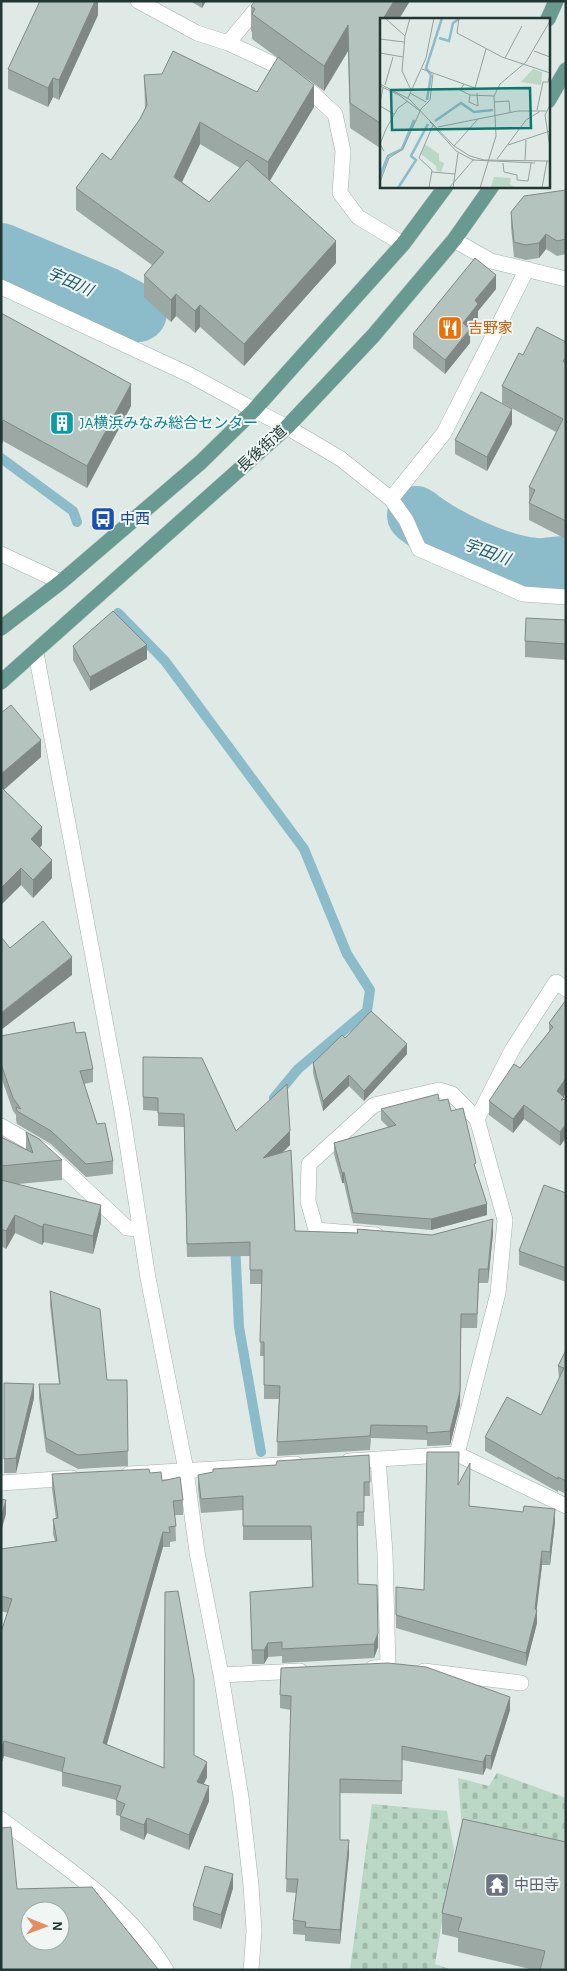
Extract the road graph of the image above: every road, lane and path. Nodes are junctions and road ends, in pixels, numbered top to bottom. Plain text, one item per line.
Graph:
1 (138, 1) edge
2 (263, 1) edge
3 (556, 1) edge
4 (548, 18) edge
5 (228, 43) junction
6 (566, 70) edge
7 (550, 98) edge
8 (445, 188) edge
9 (491, 188) edge
10 (454, 240) junction
11 (403, 244) junction
12 (527, 269) junction
13 (566, 280) edge
14 (1, 288) edge
15 (254, 410) junction
16 (287, 427) junction
17 (391, 499) junction
18 (1, 554) edge
19 (61, 582) junction
20 (566, 596) edge
21 (1, 628) edge
22 (36, 653) junction
23 (1, 682) edge
24 (566, 989) edge
25 (477, 1119) junction
26 (1, 1126) edge
27 (505, 1220) junction
28 (486, 1225) edge
29 (140, 1229) junction
30 (393, 1236) edge
31 (457, 1454) junction
32 (378, 1459) junction
33 (330, 1462) edge
34 (311, 1463) edge
35 (186, 1470) junction
36 (113, 1475) edge
37 (86, 1477) edge
38 (1, 1483) edge
39 (566, 1506) edge
40 (388, 1667) junction
41 (358, 1668) edge
42 (319, 1670) edge
43 (221, 1675) junction
44 (521, 1683) dead end
45 (1, 1819) edge
46 (166, 1970) edge
47 (251, 1970) edge

1 - 5 street
2 - 5 street
3 - 4 main road
5 - 11 street
6 - 7 main road
8 - 11 main road
9 - 10 main road, 長後街道
10 - 12 street
10 - 16 main road, 長後街道
11 - 15 main road
12 - 13 street
12 - 17 street
14 - 15 street
15 - 16 street
15 - 19 main road
16 - 17 street
16 - 22 main road, 長後街道
17 - 20 street
18 - 19 street
19 - 21 main road
22 - 23 main road, 長後街道
22 - 29 street
24 - 25 street
25 - 27 street
25 - 30 street
26 - 29 street
27 - 28 street
27 - 31 street
29 - 35 street
31 - 32 street
31 - 39 street
32 - 33 street
32 - 40 street
34 - 35 street
35 - 36 street
35 - 43 street
37 - 38 street
40 - 41 street
40 - 44 street
42 - 43 street
43 - 47 street
45 - 46 street

